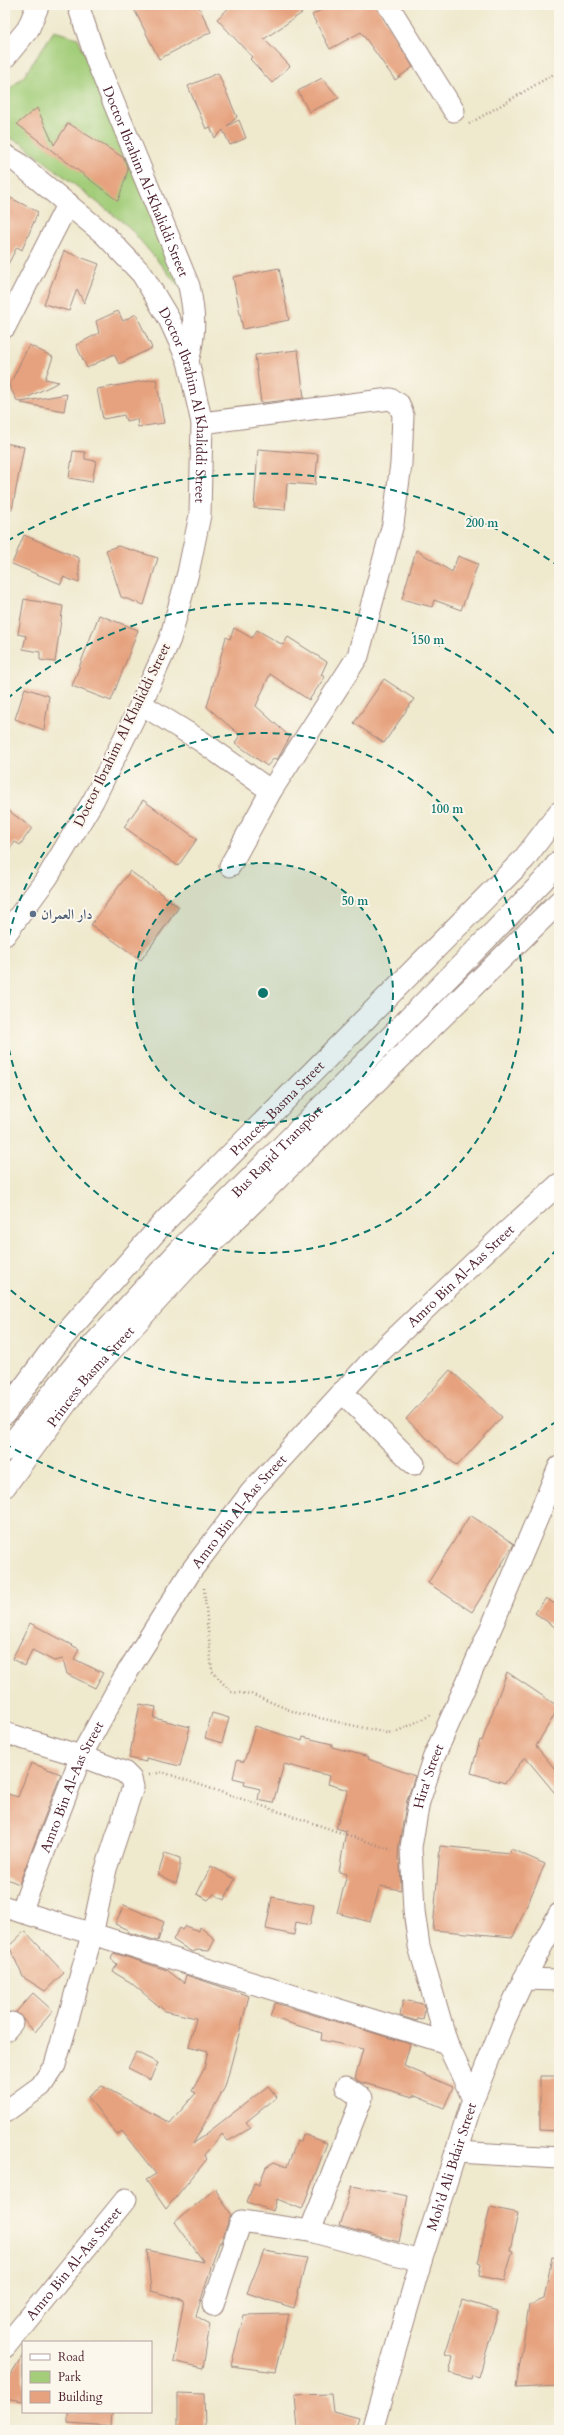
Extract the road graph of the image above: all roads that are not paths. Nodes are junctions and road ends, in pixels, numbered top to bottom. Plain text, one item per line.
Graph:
1 (38, 5) edge
2 (78, 5) edge
3 (388, 5) edge
4 (5, 57) edge
5 (454, 111) road end
6 (5, 155) edge
7 (68, 203) junction
8 (5, 327) edge
9 (188, 361) junction
10 (202, 423) junction
11 (141, 704) junction
12 (272, 792) junction
13 (559, 813) edge
14 (559, 861) edge
15 (230, 866) dead end
16 (559, 902) edge
17 (5, 935) edge
18 (559, 1184) edge
19 (342, 1392) junction
20 (5, 1414) edge
21 (5, 1451) edge
22 (414, 1464) dead end
23 (559, 1467) edge
24 (5, 1486) edge
25 (5, 1733) edge
26 (81, 1756) junction
27 (13, 1909) edge
28 (559, 1914) edge
29 (92, 1934) junction
30 (524, 1979) junction
31 (559, 1980) edge
32 (448, 2043) junction
33 (346, 2087) dead end
34 (474, 2099) junction
35 (5, 2112) edge
36 (457, 2152) junction
37 (559, 2158) edge
38 (126, 2199) dead end
39 (310, 2231) junction
40 (421, 2261) junction
41 (213, 2305) dead end
42 (5, 2347) edge
43 (372, 2430) edge

1 - 4 main road
2 - 9 street, Doctor Ibrahim Al-Khaliddi Street
3 - 5 street
6 - 7 street
7 - 8 street
7 - 9 street, Doctor Ibrahim Al Khaliddi Street
9 - 10 street, Doctor Ibrahim Al Khaliddi Street
10 - 11 street, Doctor Ibrahim Al Khaliddi Street
10 - 12 street
11 - 12 street
11 - 17 street, Doctor Ibrahim Al Khaliddi Street
12 - 15 street
13 - 20 main road, Princess Basma Street
14 - 21 street, Bus Rapid Transport
16 - 24 main road, Princess Basma Street
18 - 19 street, Amro Bin Al-Aas Street
19 - 22 street
19 - 26 street, Amro Bin Al-Aas Street
23 - 32 street, Hira' Street
25 - 26 street
26 - 27 street, Amro Bin Al-Aas Street
26 - 29 street
27 - 29 street
28 - 30 street, Moh'd Ali Bdair Street
29 - 32 street
29 - 35 street
30 - 31 street
30 - 34 street, Moh'd Ali Bdair Street
32 - 34 street, Hira' Street
33 - 39 street
34 - 36 street, Moh'd Ali Bdair Street
36 - 37 street
36 - 40 street, Moh'd Ali Bdair Street
38 - 42 street, Amro Bin Al-Aas Street
39 - 40 street
39 - 41 street
40 - 43 street, Moh'd Ali Bdair Street

